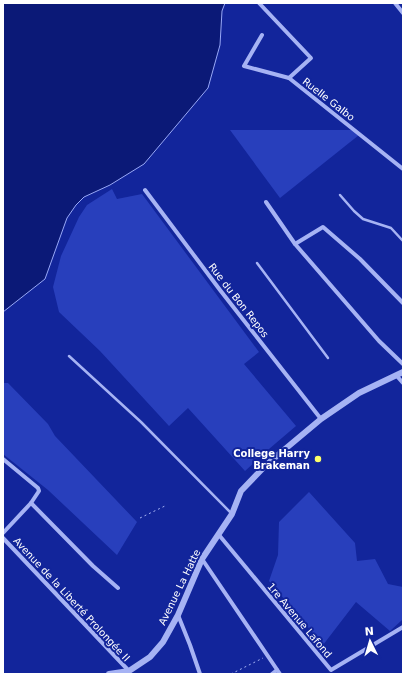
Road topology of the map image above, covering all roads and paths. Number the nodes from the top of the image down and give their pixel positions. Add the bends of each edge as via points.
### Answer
1 (259, 3) edge
2 (395, 3) edge
3 (403, 13) edge
4 (262, 35) dead end
5 (289, 78) junction
6 (403, 168) edge
7 (145, 190) dead end
8 (340, 195) dead end
9 (266, 202) dead end
10 (403, 241) edge
11 (295, 244) junction
12 (257, 263) dead end
13 (403, 303) edge
14 (69, 356) dead end
15 (328, 358) dead end
16 (403, 364) edge
17 (403, 372) edge
18 (396, 374) junction
19 (403, 383) edge
20 (321, 419) junction
21 (3, 459) edge
22 (31, 503) junction
23 (167, 506) dead end
24 (232, 514) junction
25 (140, 518) dead end
26 (3, 533) edge
27 (219, 535) junction
28 (3, 538) edge
29 (202, 559) junction
30 (118, 588) dead end
31 (178, 615) junction
32 (403, 627) edge
33 (268, 656) junction
34 (129, 671) junction
35 (279, 672) edge
36 (121, 673) edge
37 (109, 674) edge
38 (200, 674) edge
39 (231, 674) edge
40 (272, 674) edge

1 - 5 street, Ruelle Galbo via 310,58
2 - 3 street
4 - 5 street via 244,66
5 - 6 street, Ruelle Galbo
7 - 20 street, Rue du Bon Repos
8 - 10 lane via 363,219 392,228
9 - 11 street
11 - 13 street via 323,227 360,259
11 - 16 street via 379,341
12 - 15 lane
14 - 24 lane via 141,422
17 - 18 street, Avenue La Hatte
18 - 19 street
18 - 20 street, Avenue La Hatte via 359,393
20 - 24 street, Avenue La Hatte via 266,465 241,491
21 - 22 street, Avenue de la Liberté Prolongée II via 38,488 39,491
22 - 26 street, Avenue de la Liberté Prolongée II
22 - 30 street
23 - 25 path
24 - 27 street, Avenue La Hatte
27 - 29 street, Avenue La Hatte
27 - 32 street, 1re Avenue Lafond via 331,670
28 - 34 street, Avenue de la Liberté Prolongée II
29 - 31 street, Avenue La Hatte
29 - 33 street
31 - 34 street, Avenue La Hatte via 163,642 150,657
31 - 38 street
33 - 35 street
33 - 39 path
34 - 36 street
35 - 40 street
36 - 37 street

